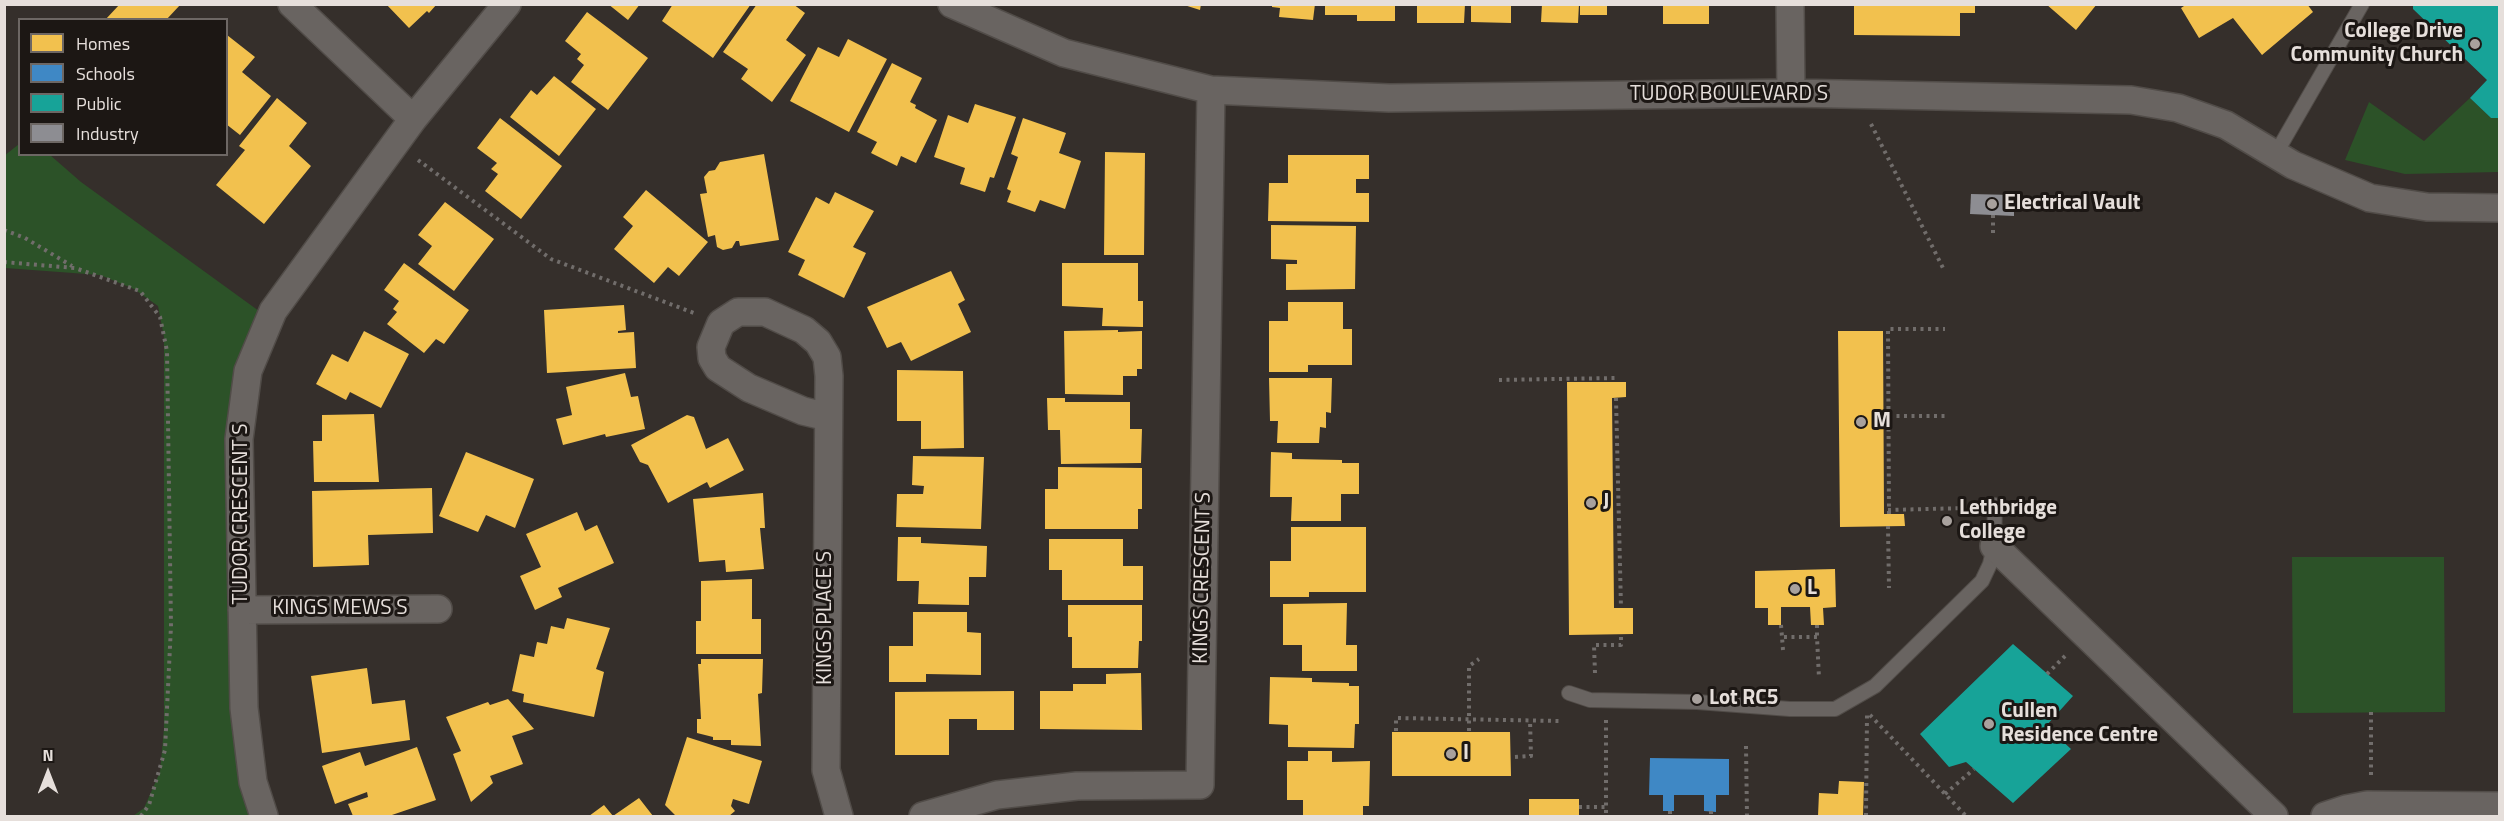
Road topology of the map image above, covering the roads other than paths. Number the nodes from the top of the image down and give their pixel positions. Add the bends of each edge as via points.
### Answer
1 (292, 4) edge
2 (507, 4) edge
3 (952, 4) edge
4 (1790, 4) edge
5 (2362, 4) edge
6 (1211, 90) junction
7 (1791, 93) junction
8 (413, 119) junction
9 (2275, 155) junction
10 (2499, 208) edge
11 (828, 417) junction
12 (1995, 505) dead end
13 (1994, 546) junction
14 (438, 609) dead end
15 (242, 610) junction
16 (1569, 693) dead end
17 (2499, 806) edge
18 (264, 816) edge
19 (839, 816) edge
20 (923, 816) edge
21 (2274, 816) edge
22 (2325, 816) edge

1 - 8 street
2 - 8 street, TUDOR CRESCENT S
3 - 6 street, TUDOR BOULEVARD S via 1064,53
4 - 7 street
5 - 9 lane
6 - 7 street, TUDOR BOULEVARD S via 1389,98
6 - 20 street, KINGS CRESCENT S via 1200,785 1077,786 997,795
7 - 9 street, TUDOR BOULEVARD S via 2132,100 2178,108 2226,125
8 - 15 street, TUDOR CRESCENT S via 273,311 248,371 239,439
9 - 10 street, TUDOR BOULEVARD S via 2370,198 2427,207
11 - 11 street, KINGS PLACE S via 827,357 818,342 804,330 765,312 738,312 720,323 711,347 718,368 749,388
11 - 19 street, KINGS PLACE S via 826,770
12 - 13 lane
13 - 16 lane via 1982,581 1875,686 1835,710 1590,699
13 - 21 street
14 - 15 street, KINGS MEWS S
15 - 18 street, TUDOR CRESCENT S via 244,708 253,782
17 - 22 street via 2371,805

